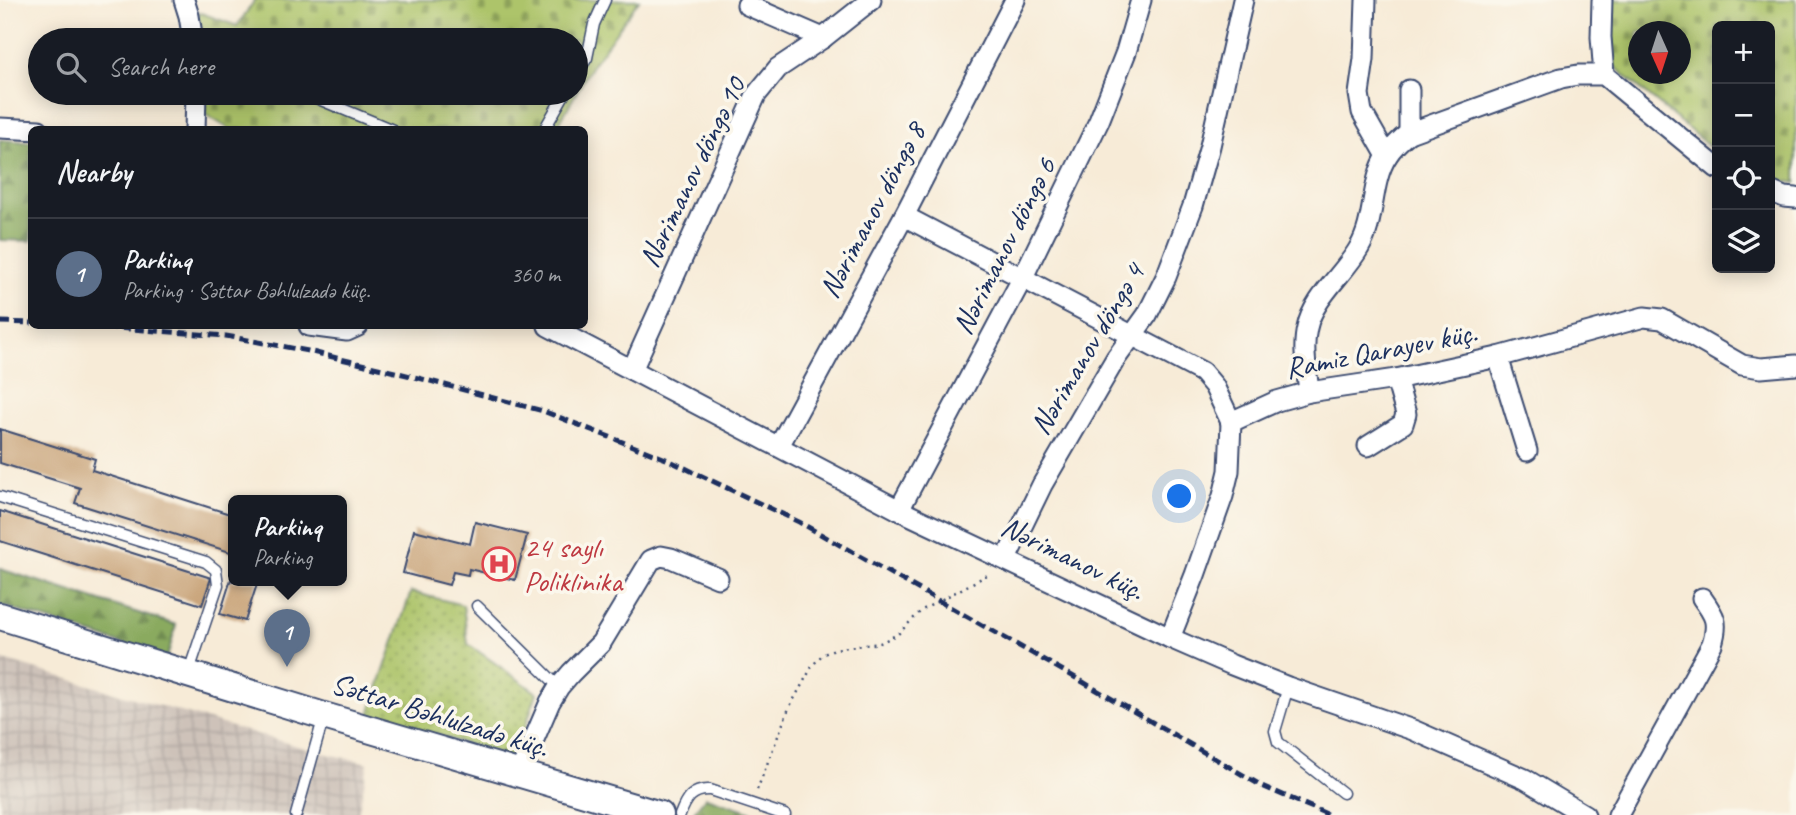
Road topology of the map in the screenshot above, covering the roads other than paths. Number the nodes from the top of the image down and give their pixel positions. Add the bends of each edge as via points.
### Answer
1 (184, 0) edge
2 (605, 0) edge
3 (871, 0) edge
4 (1015, 0) edge
5 (1141, 0) edge
6 (1243, 0) edge
7 (1366, 0) edge
8 (1602, 0) edge
9 (747, 5) dead end
10 (191, 28) edge
11 (823, 38) junction
12 (588, 53) edge
13 (1604, 75) junction
14 (1409, 90) dead end
15 (196, 105) edge
16 (333, 105) edge
17 (558, 105) edge
18 (195, 126) edge
19 (383, 126) edge
20 (546, 126) edge
21 (0, 128) edge
22 (28, 129) edge
23 (1409, 133) junction
24 (1387, 156) junction
25 (1712, 164) edge
26 (1775, 193) edge
27 (1796, 198) edge
28 (904, 216) junction
29 (1023, 279) junction
30 (332, 329) edge
31 (351, 329) edge
32 (554, 329) edge
33 (1132, 336) junction
34 (1498, 357) junction
35 (1796, 365) edge
36 (632, 370) junction
37 (1396, 379) junction
38 (1309, 392) junction
39 (1231, 422) junction
40 (779, 446) junction
41 (1368, 446) dead end
42 (1527, 451) dead end
43 (0, 497) edge
44 (899, 510) junction
45 (1006, 559) junction
46 (718, 578) dead end
47 (1702, 598) dead end
48 (477, 606) dead end
49 (0, 616) edge
50 (1170, 638) junction
51 (188, 674) junction
52 (559, 687) junction
53 (1288, 687) junction
54 (324, 716) junction
55 (519, 774) junction
56 (1343, 793) dead end
57 (296, 815) edge
58 (660, 815) edge
59 (680, 815) edge
60 (785, 815) edge
61 (1585, 815) edge
62 (1618, 815) edge

1 - 10 street
2 - 12 lane
3 - 11 street, Nərimanov döngə 10
4 - 28 street, Nərimanov döngə 8
5 - 29 street, Nərimanov döngə 6 via 1099,121
6 - 33 street, Nərimanov döngə 4 via 1193,206 1166,277
7 - 24 street via 1359,94 1362,112
8 - 13 street
9 - 11 street
11 - 36 street, Nərimanov döngə 10 via 778,68 756,95
13 - 23 street via 1561,78
13 - 25 street
14 - 23 street
15 - 18 street
16 - 19 lane
17 - 20 lane
21 - 22 street
23 - 24 street
24 - 38 street via 1360,247 1314,310 1307,328
26 - 27 street
28 - 29 street
28 - 40 street, Nərimanov döngə 8
29 - 33 street
29 - 44 street, Nərimanov döngə 6
30 - 31 street
32 - 36 street, Nərimanov küç.
33 - 39 street via 1202,372
33 - 45 street, Nərimanov döngə 4 via 1042,485
34 - 35 street, Ramiz Qarayev küç. via 1644,317 1661,319 1742,365
34 - 37 street, Ramiz Qarayev küç.
34 - 42 street
36 - 40 street, Nərimanov küç.
37 - 38 street, Ramiz Qarayev küç.
37 - 41 street via 1406,414 1403,424
38 - 39 street, Ramiz Qarayev küç.
39 - 50 street via 1223,496
40 - 44 street, Nərimanov küç.
43 - 51 lane via 206,562 216,570 218,585
44 - 45 street, Nərimanov küç.
45 - 50 street, Nərimanov küç.
46 - 52 street via 671,558 652,560 601,643
47 - 62 street via 1717,629 1712,645
48 - 52 lane
49 - 51 main road, Səttar Bəhlulzadə küç.
50 - 53 street, Nərimanov küç.
51 - 54 main road, Səttar Bəhlulzadə küç.
52 - 55 street
53 - 56 lane via 1275,731 1278,742
53 - 61 street, Nərimanov küç. via 1413,730 1525,779
54 - 55 main road, Səttar Bəhlulzadə küç.
54 - 57 lane
55 - 58 main road, Səttar Bəhlulzadə küç.
59 - 60 lane via 684,803 700,790

